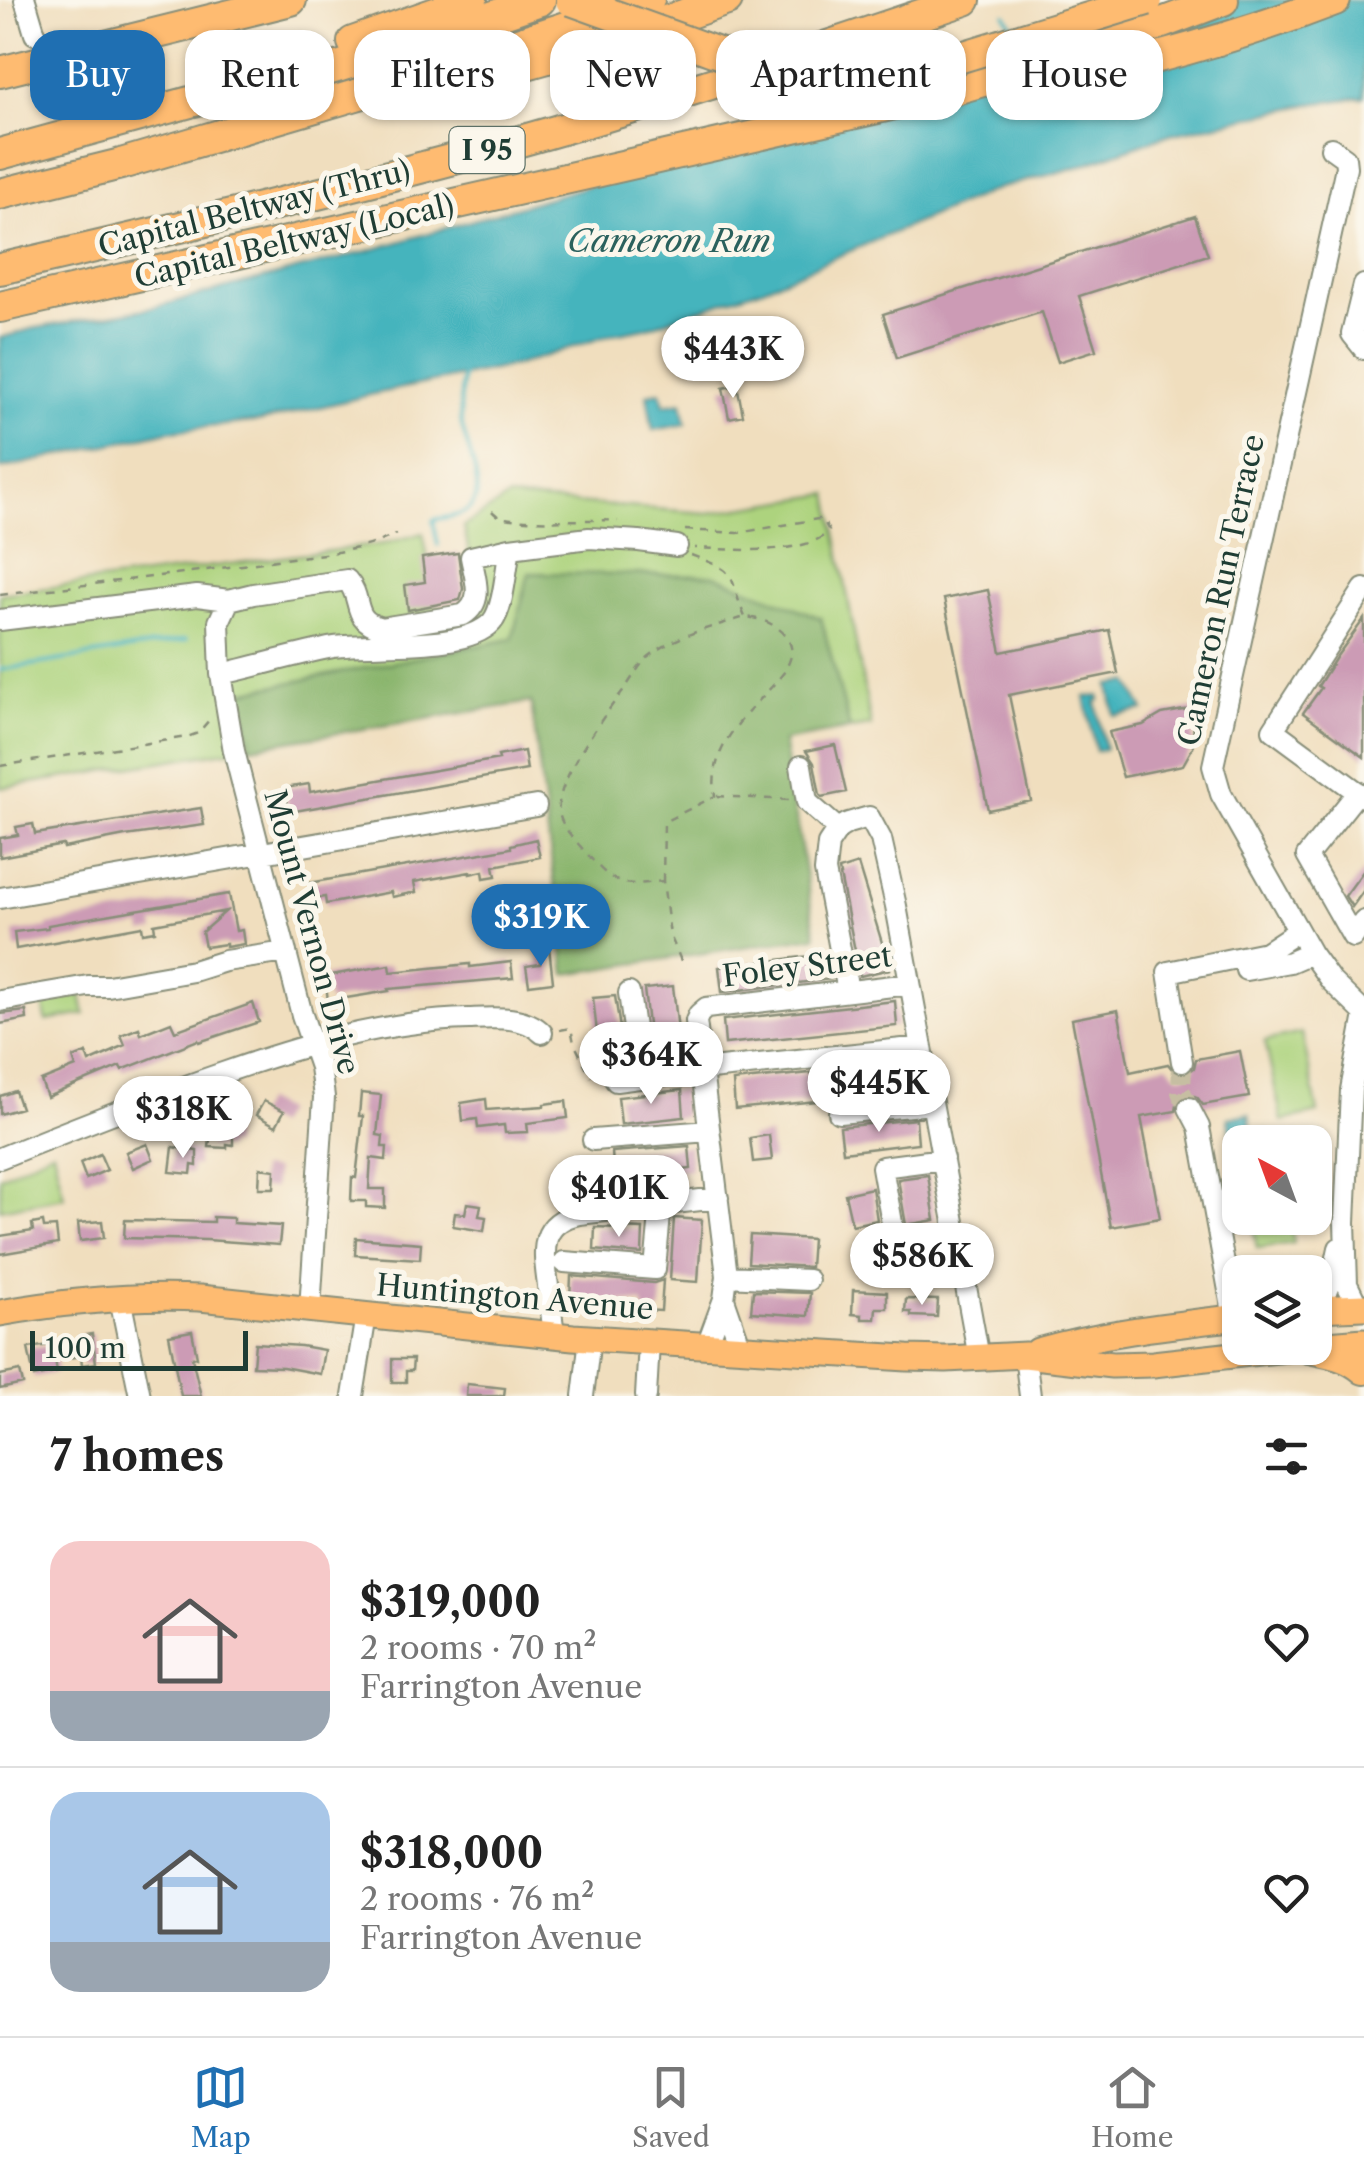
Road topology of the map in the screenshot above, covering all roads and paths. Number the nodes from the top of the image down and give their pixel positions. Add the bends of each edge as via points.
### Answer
1 (25, 0) edge
2 (204, 0) edge
3 (290, 0) edge
4 (472, 0) edge
5 (540, 0) edge
6 (571, 0) edge
7 (649, 0) edge
8 (727, 0) edge
9 (965, 0) edge
10 (1147, 0) edge
11 (1223, 0) edge
12 (1335, 0) edge
13 (34, 30) edge
14 (334, 49) edge
15 (0, 52) edge
16 (334, 68) edge
17 (0, 72) edge
18 (966, 86) edge
19 (966, 94) edge
20 (185, 103) edge
21 (828, 120) edge
22 (1331, 148) dead end
23 (0, 154) edge
24 (121, 164) junction
25 (0, 194) edge
26 (0, 270) edge
27 (1364, 285) edge
28 (0, 308) edge
29 (1364, 349) edge
30 (762, 530) dead end
31 (396, 534) dead end
32 (677, 546) junction
33 (510, 548) junction
34 (1364, 589) edge
35 (0, 595) edge
36 (229, 600) junction
37 (745, 617) junction
38 (0, 620) edge
39 (221, 674) junction
40 (226, 705) junction
41 (0, 766) edge
42 (800, 766) dead end
43 (1361, 794) edge
44 (715, 796) junction
45 (807, 802) junction
46 (536, 806) dead end
47 (838, 829) junction
48 (260, 853) junction
49 (664, 881) junction
50 (0, 898) edge
51 (1364, 920) edge
52 (1298, 931) junction
53 (286, 952) junction
54 (1311, 953) junction
55 (682, 963) dead end
56 (1169, 978) junction
57 (910, 984) junction
58 (848, 992) junction
59 (629, 993) dead end
60 (0, 1001) edge
61 (1364, 1017) edge
62 (542, 1033) joint
63 (312, 1044) junction
64 (922, 1047) junction
65 (1182, 1062) tunnel mouth
66 (701, 1070) junction
67 (1359, 1070) edge
68 (591, 1077) dead end
69 (641, 1077) junction
70 (616, 1081) dead end
71 (932, 1104) junction
72 (1189, 1108) tunnel mouth
73 (839, 1113) dead end
74 (710, 1131) junction
75 (599, 1132) dead end
76 (0, 1158) edge
77 (943, 1159) junction
78 (1355, 1180) edge
79 (718, 1198) junction
80 (661, 1204) junction
81 (1344, 1222) junction
82 (892, 1223) dead end
83 (1224, 1255) edge
84 (564, 1262) dead end
85 (727, 1276) junction
86 (1332, 1278) edge
87 (808, 1280) dead end
88 (120, 1298) junction
89 (724, 1298) junction
90 (1361, 1307) edge
91 (1332, 1308) edge
92 (310, 1309) junction
93 (0, 1313) edge
94 (366, 1315) junction
95 (1222, 1320) edge
96 (554, 1335) junction
97 (590, 1338) junction
98 (1364, 1342) edge
99 (649, 1343) junction
100 (1332, 1344) edge
101 (707, 1346) junction
102 (741, 1348) junction
103 (1332, 1353) edge
104 (1025, 1355) junction
105 (1222, 1356) edge
106 (980, 1358) junction
107 (1364, 1369) edge
108 (140, 1396) edge
109 (353, 1396) edge
110 (583, 1396) edge
111 (646, 1396) edge
112 (1030, 1396) edge

1 - 13 street
2 - 15 highway
3 - 17 highway
4 - 14 highway
5 - 16 highway
6 - 10 highway, bridge via 774,70 849,81 909,72
7 - 24 highway
8 - 24 highway via 354,113
9 - 26 highway, Capital Beltway (Thru) / I 95 via 482,151
11 - 18 highway, Capital Beltway (Local) / I 95
12 - 19 highway via 1228,38 1066,79
20 - 23 highway
21 - 28 highway, Capital Beltway (Local) / I 95
22 - 52 street, Cameron Run Terrace via 1346,167 1214,766 1220,794
24 - 25 highway
27 - 29 street via 1352,334
30 - 32 path via 818,519 829,531 810,543 783,547
31 - 35 path via 345,550
32 - 33 street via 589,538
32 - 37 path via 726,570
33 - 36 street via 471,557 477,602 463,615 381,628 364,620 347,580
33 - 39 street via 495,619 476,632 399,646 337,646
34 - 43 street via 1273,730
36 - 38 street via 198,596
36 - 39 street, Mount Vernon Drive via 219,622
37 - 44 path via 778,628 792,650 785,671 722,745
37 - 49 path via 668,643 642,662 600,718 561,792 558,811 566,828 617,882
39 - 40 street, Mount Vernon Drive
40 - 41 path via 187,737
40 - 48 street, Mount Vernon Drive
42 - 45 street
43 - 51 street via 1307,856 1352,937
44 - 45 path
44 - 49 path via 664,822
45 - 47 street
46 - 48 street
47 - 57 street via 870,817 881,839
47 - 58 street via 828,844 825,871
48 - 50 street
48 - 53 street, Mount Vernon Drive
49 - 55 path via 670,935
52 - 54 street, Cameron Run Terrace
52 - 56 street via 1266,952
53 - 60 street
53 - 63 street, Mount Vernon Drive
54 - 56 street via 1284,963
54 - 61 street, Cameron Run Terrace
56 - 65 street
57 - 58 street, Foley Street
57 - 64 street
58 - 66 street, Foley Street via 706,1008 696,1022
59 - 69 street
61 - 67 street
62 - 63 street via 512,1019 430,1020
62 - 68 path via 571,1028
63 - 76 street via 140,1101
63 - 92 street, Mount Vernon Drive via 324,1097
64 - 66 street
64 - 71 street
66 - 69 street
66 - 74 street, Foley Street
67 - 78 street
69 - 70 street
71 - 73 street
71 - 77 street
72 - 83 street via 1199,1127
74 - 75 street
74 - 79 street, Foley Street
77 - 82 street via 882,1167
77 - 106 street
78 - 81 street
79 - 80 street
79 - 85 street, Foley Street
80 - 84 street via 655,1269
80 - 96 street via 579,1214 556,1224 543,1249
81 - 86 street
81 - 90 street via 1347,1284
85 - 87 street
85 - 89 street, Foley Street
88 - 92 main road, Huntington Avenue
88 - 93 main road, Huntington Avenue
88 - 108 street
89 - 101 street, Foley Street
89 - 102 street, Foley Street
90 - 91 main road
92 - 94 main road, Huntington Avenue
94 - 96 main road, Huntington Avenue
94 - 109 street
95 - 104 main road, Huntington Avenue via 1079,1340
96 - 97 main road, Huntington Avenue
97 - 99 main road, Huntington Avenue
97 - 110 street
98 - 100 main road
99 - 101 main road, Huntington Avenue
99 - 111 street
101 - 102 main road, Huntington Avenue
102 - 106 main road, Huntington Avenue
103 - 107 highway
104 - 105 main road, Huntington Avenue via 1112,1364
104 - 106 main road, Huntington Avenue
104 - 112 street

